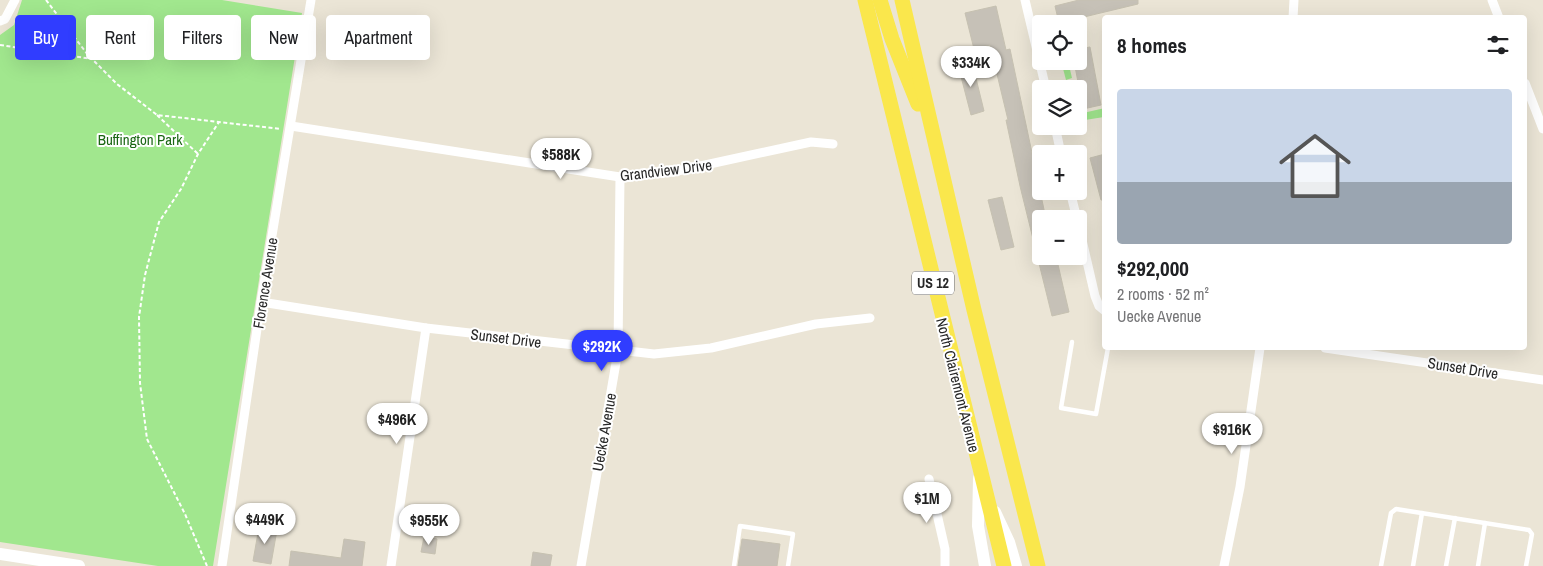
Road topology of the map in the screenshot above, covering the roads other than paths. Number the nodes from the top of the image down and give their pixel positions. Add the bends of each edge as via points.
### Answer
1 (15, 0) edge
2 (311, 0) edge
3 (865, 0) edge
4 (880, 0) edge
5 (902, 0) edge
6 (1025, 0) edge
7 (1294, 0) edge
8 (1492, 0) edge
9 (1293, 15) edge
10 (1498, 15) edge
11 (0, 21) edge
12 (1044, 80) edge
13 (1529, 102) edge
14 (291, 128) junction
15 (1543, 129) edge
16 (933, 140) junction
17 (833, 144) dead end
18 (620, 177) junction
19 (1087, 262) edge
20 (261, 302) junction
21 (1102, 308) edge
22 (870, 318) dead end
23 (426, 328) junction
24 (1072, 342) dead end
25 (1108, 350) edge
26 (1260, 350) edge
27 (1338, 350) edge
28 (618, 351) junction
29 (1543, 380) edge
30 (979, 468) junction
31 (929, 479) dead end
32 (984, 490) junction
33 (1422, 513) junction
34 (1455, 518) junction
35 (1486, 523) junction
36 (0, 554) edge
37 (79, 566) edge
38 (222, 566) edge
39 (391, 566) edge
40 (581, 566) edge
41 (734, 566) edge
42 (788, 566) edge
43 (945, 566) edge
44 (985, 566) edge
45 (1004, 566) edge
46 (1016, 566) edge
47 (1038, 566) edge
48 (1224, 566) edge
49 (1381, 566) edge
50 (1413, 566) edge
51 (1446, 566) edge
52 (1478, 566) edge
53 (1526, 566) edge

1 - 11 street via 5,19
2 - 14 street, Florence Avenue
3 - 30 main road, North Clairemont Avenue / US 12
4 - 16 main road
5 - 16 main road, US 12
6 - 12 street
7 - 9 street
8 - 10 street
13 - 15 street
14 - 18 street, Grandview Drive
14 - 20 street, Florence Avenue
16 - 47 main road, US 12
17 - 18 street, Grandview Drive via 811,142 690,169
18 - 28 street, Uecke Avenue
19 - 21 street via 1095,296
20 - 23 street, Sunset Drive
20 - 38 street, Florence Avenue
22 - 28 street, Sunset Drive via 816,324 711,348 654,354
23 - 28 street, Sunset Drive
23 - 39 street
24 - 25 lane via 1061,408 1096,414
26 - 48 street via 1240,487
27 - 29 street, Sunset Drive
28 - 40 street, Uecke Avenue
30 - 32 main road, North Clairemont Avenue / US 12
30 - 44 main road via 978,526
31 - 43 street via 945,548
32 - 45 main road, North Clairemont Avenue / US 12
32 - 46 main road via 1009,542
33 - 34 lane
33 - 49 lane via 1393,509
33 - 50 lane
34 - 35 lane
34 - 51 lane
35 - 52 lane
35 - 53 lane via 1532,532
36 - 37 main road
41 - 42 lane via 740,526 793,534

